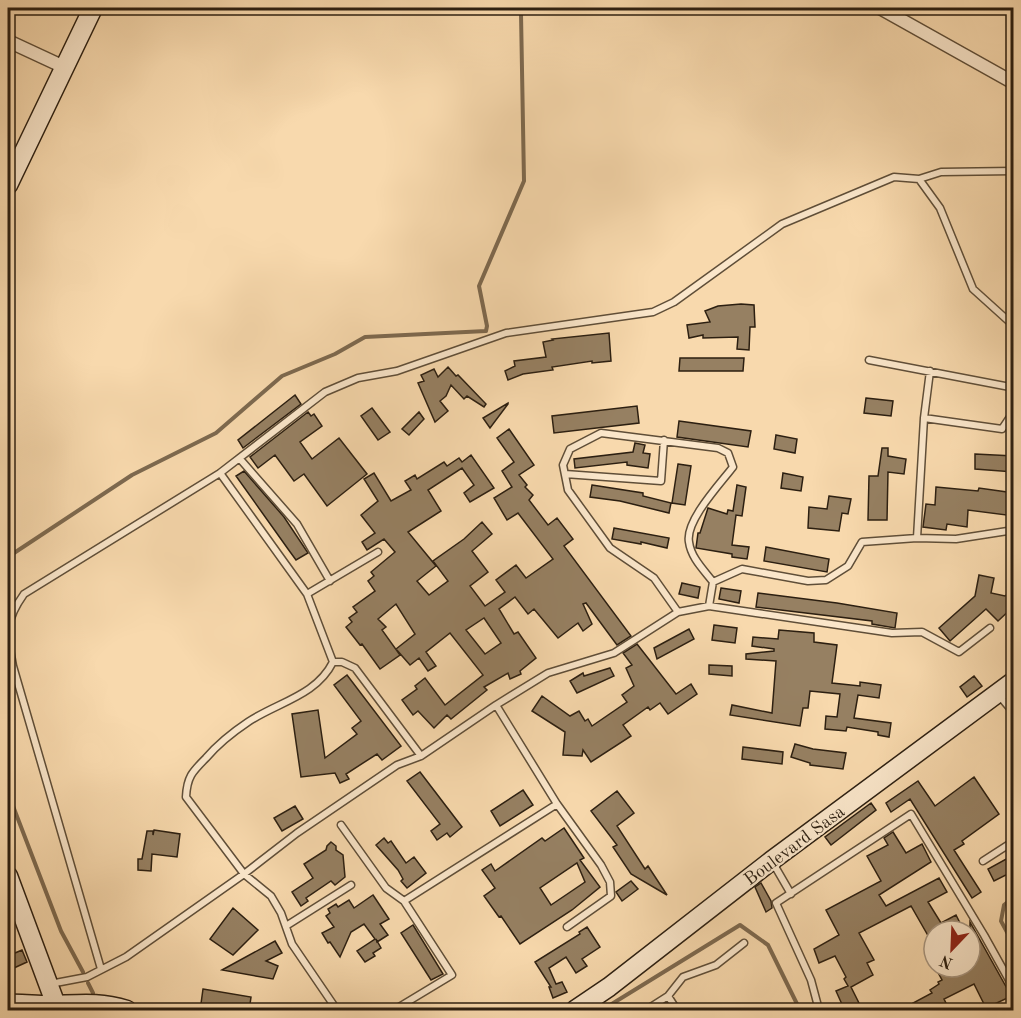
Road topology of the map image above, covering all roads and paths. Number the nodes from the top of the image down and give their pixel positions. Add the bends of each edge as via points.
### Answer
1 (93, 8) edge
2 (888, 9) edge
3 (8, 41) edge
4 (64, 67) junction
5 (1014, 83) edge
6 (13, 160) edge
7 (1014, 171) edge
8 (919, 179) junction
9 (8, 185) edge
10 (1014, 326) edge
11 (869, 360) dead end
12 (930, 371) junction
13 (1014, 394) edge
14 (1014, 411) edge
15 (924, 418) junction
16 (664, 440) junction
17 (240, 459) junction
18 (220, 473) junction
19 (565, 474) junction
20 (1014, 530) edge
21 (917, 538) junction
22 (378, 552) dead end
23 (330, 580) junction
24 (713, 582) junction
25 (307, 594) junction
26 (709, 606) junction
27 (678, 612) junction
28 (990, 628) dead end
29 (333, 662) junction
30 (1014, 681) edge
31 (997, 694) junction
32 (495, 705) junction
33 (1014, 713) edge
34 (421, 756) junction
35 (557, 804) junction
36 (341, 825) dead end
37 (1014, 841) edge
38 (771, 861) junction
39 (983, 861) dead end
40 (244, 874) junction
41 (8, 876) edge
42 (351, 885) dead end
43 (791, 894) junction
44 (11, 899) edge
45 (404, 901) junction
46 (286, 926) junction
47 (567, 927) dead end
48 (744, 943) dead end
49 (101, 969) junction
50 (50, 984) junction
51 (1014, 989) edge
52 (668, 996) junction
53 (8, 1004) edge
54 (58, 1008) edge
55 (127, 1011) edge
56 (337, 1011) edge
57 (394, 1011) edge
58 (575, 1011) edge
59 (646, 1011) edge
60 (677, 1011) edge
61 (819, 1011) edge

1 - 4 street
2 - 5 street
3 - 4 street
4 - 6 street
6 - 9 street
7 - 8 lane via 941,172
8 - 10 lane via 940,208 973,289
8 - 17 lane via 894,177 782,224 674,302 653,312 506,333 397,371 358,378 325,392
11 - 12 lane
12 - 13 lane via 1010,387
12 - 15 lane
14 - 15 lane via 1002,429
15 - 21 lane
16 - 19 lane via 602,434 570,449
16 - 19 lane via 661,480
16 - 24 lane via 718,448 728,453 733,467 693,520 688,541 696,560
17 - 18 lane
17 - 23 lane via 297,524
18 - 25 lane
18 - 49 lane via 24,594 12,611 8,638 13,666
19 - 27 lane via 568,490 610,548 654,578
20 - 21 lane via 956,539
21 - 24 lane via 862,542 848,566 826,580 808,581 742,568
22 - 23 lane
23 - 25 lane
24 - 26 lane
25 - 29 lane
26 - 27 lane
26 - 28 lane via 892,633 922,632 959,652
27 - 32 lane via 614,652 548,673
29 - 34 lane via 356,668
29 - 40 lane via 316,685 248,722 216,747 187,780 186,797
30 - 31 street, Boulevard Sasa
31 - 33 lane
31 - 38 street, Boulevard Sasa
32 - 34 lane
32 - 35 lane
34 - 40 lane via 379,777 297,832
35 - 45 lane
35 - 47 lane via 610,882 611,896
36 - 45 lane via 386,888
37 - 39 lane
38 - 43 lane
38 - 58 street, Boulevard Sasa
40 - 46 lane via 271,896
40 - 49 lane via 126,957
41 - 44 street
42 - 46 lane
43 - 51 lane via 911,814
43 - 61 lane via 776,903 811,981
44 - 50 street
45 - 57 lane via 452,975
46 - 56 lane via 291,944
48 - 52 lane via 716,965 683,977
49 - 50 lane via 87,977
50 - 54 street
52 - 59 lane
52 - 60 lane
53 - 54 street
54 - 55 street via 77,1003 110,1005

